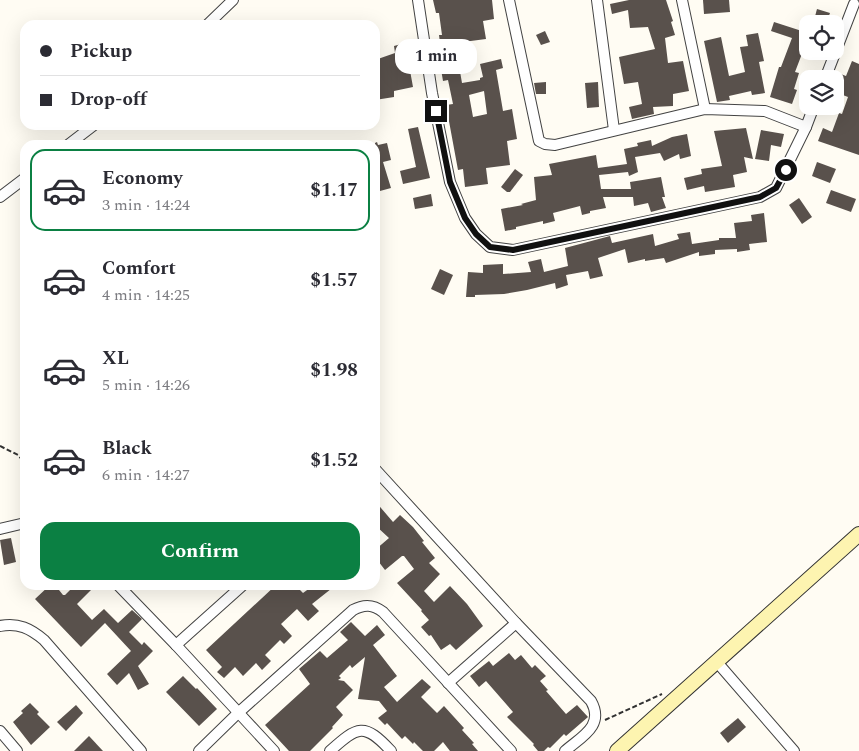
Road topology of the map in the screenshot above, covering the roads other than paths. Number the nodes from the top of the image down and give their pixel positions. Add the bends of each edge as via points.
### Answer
1 (232, 0) edge
2 (418, 0) edge
3 (509, 0) edge
4 (597, 0) edge
5 (682, 0) edge
6 (853, 3) edge
7 (212, 20) edge
8 (828, 70) edge
9 (705, 110) junction
10 (811, 115) edge
11 (806, 127) junction
12 (88, 130) edge
13 (614, 130) junction
14 (74, 140) edge
15 (20, 182) edge
16 (0, 198) edge
17 (380, 474) edge
18 (20, 524) edge
19 (0, 529) edge
20 (859, 534) edge
21 (123, 590) edge
22 (237, 590) edge
23 (516, 623) junction
24 (0, 626) edge
25 (176, 645) junction
26 (716, 661) junction
27 (448, 682) junction
28 (238, 713) junction
29 (0, 731) edge
30 (17, 751) edge
31 (141, 751) edge
32 (199, 751) edge
33 (274, 751) edge
34 (330, 751) edge
35 (391, 751) edge
36 (512, 751) edge
37 (564, 751) edge
38 (617, 751) edge
39 (794, 751) edge

1 - 7 street
2 - 11 street via 450,182 465,218 490,247 513,250 760,197 776,188
3 - 13 street via 539,141 555,145
4 - 13 street
5 - 9 street
6 - 8 street
9 - 11 street via 765,111
9 - 13 street
10 - 11 street
12 - 14 street
15 - 16 street
17 - 23 street
18 - 19 street
20 - 26 street
21 - 25 street
22 - 25 street
23 - 27 street
23 - 37 street via 591,701 596,714 592,727
24 - 31 street via 24,627 44,640
25 - 28 street
26 - 38 street
26 - 39 street
27 - 28 street via 383,612 376,607 360,606
27 - 36 street
28 - 32 street
28 - 33 street
29 - 30 street
34 - 35 street via 347,736 363,730 378,737

